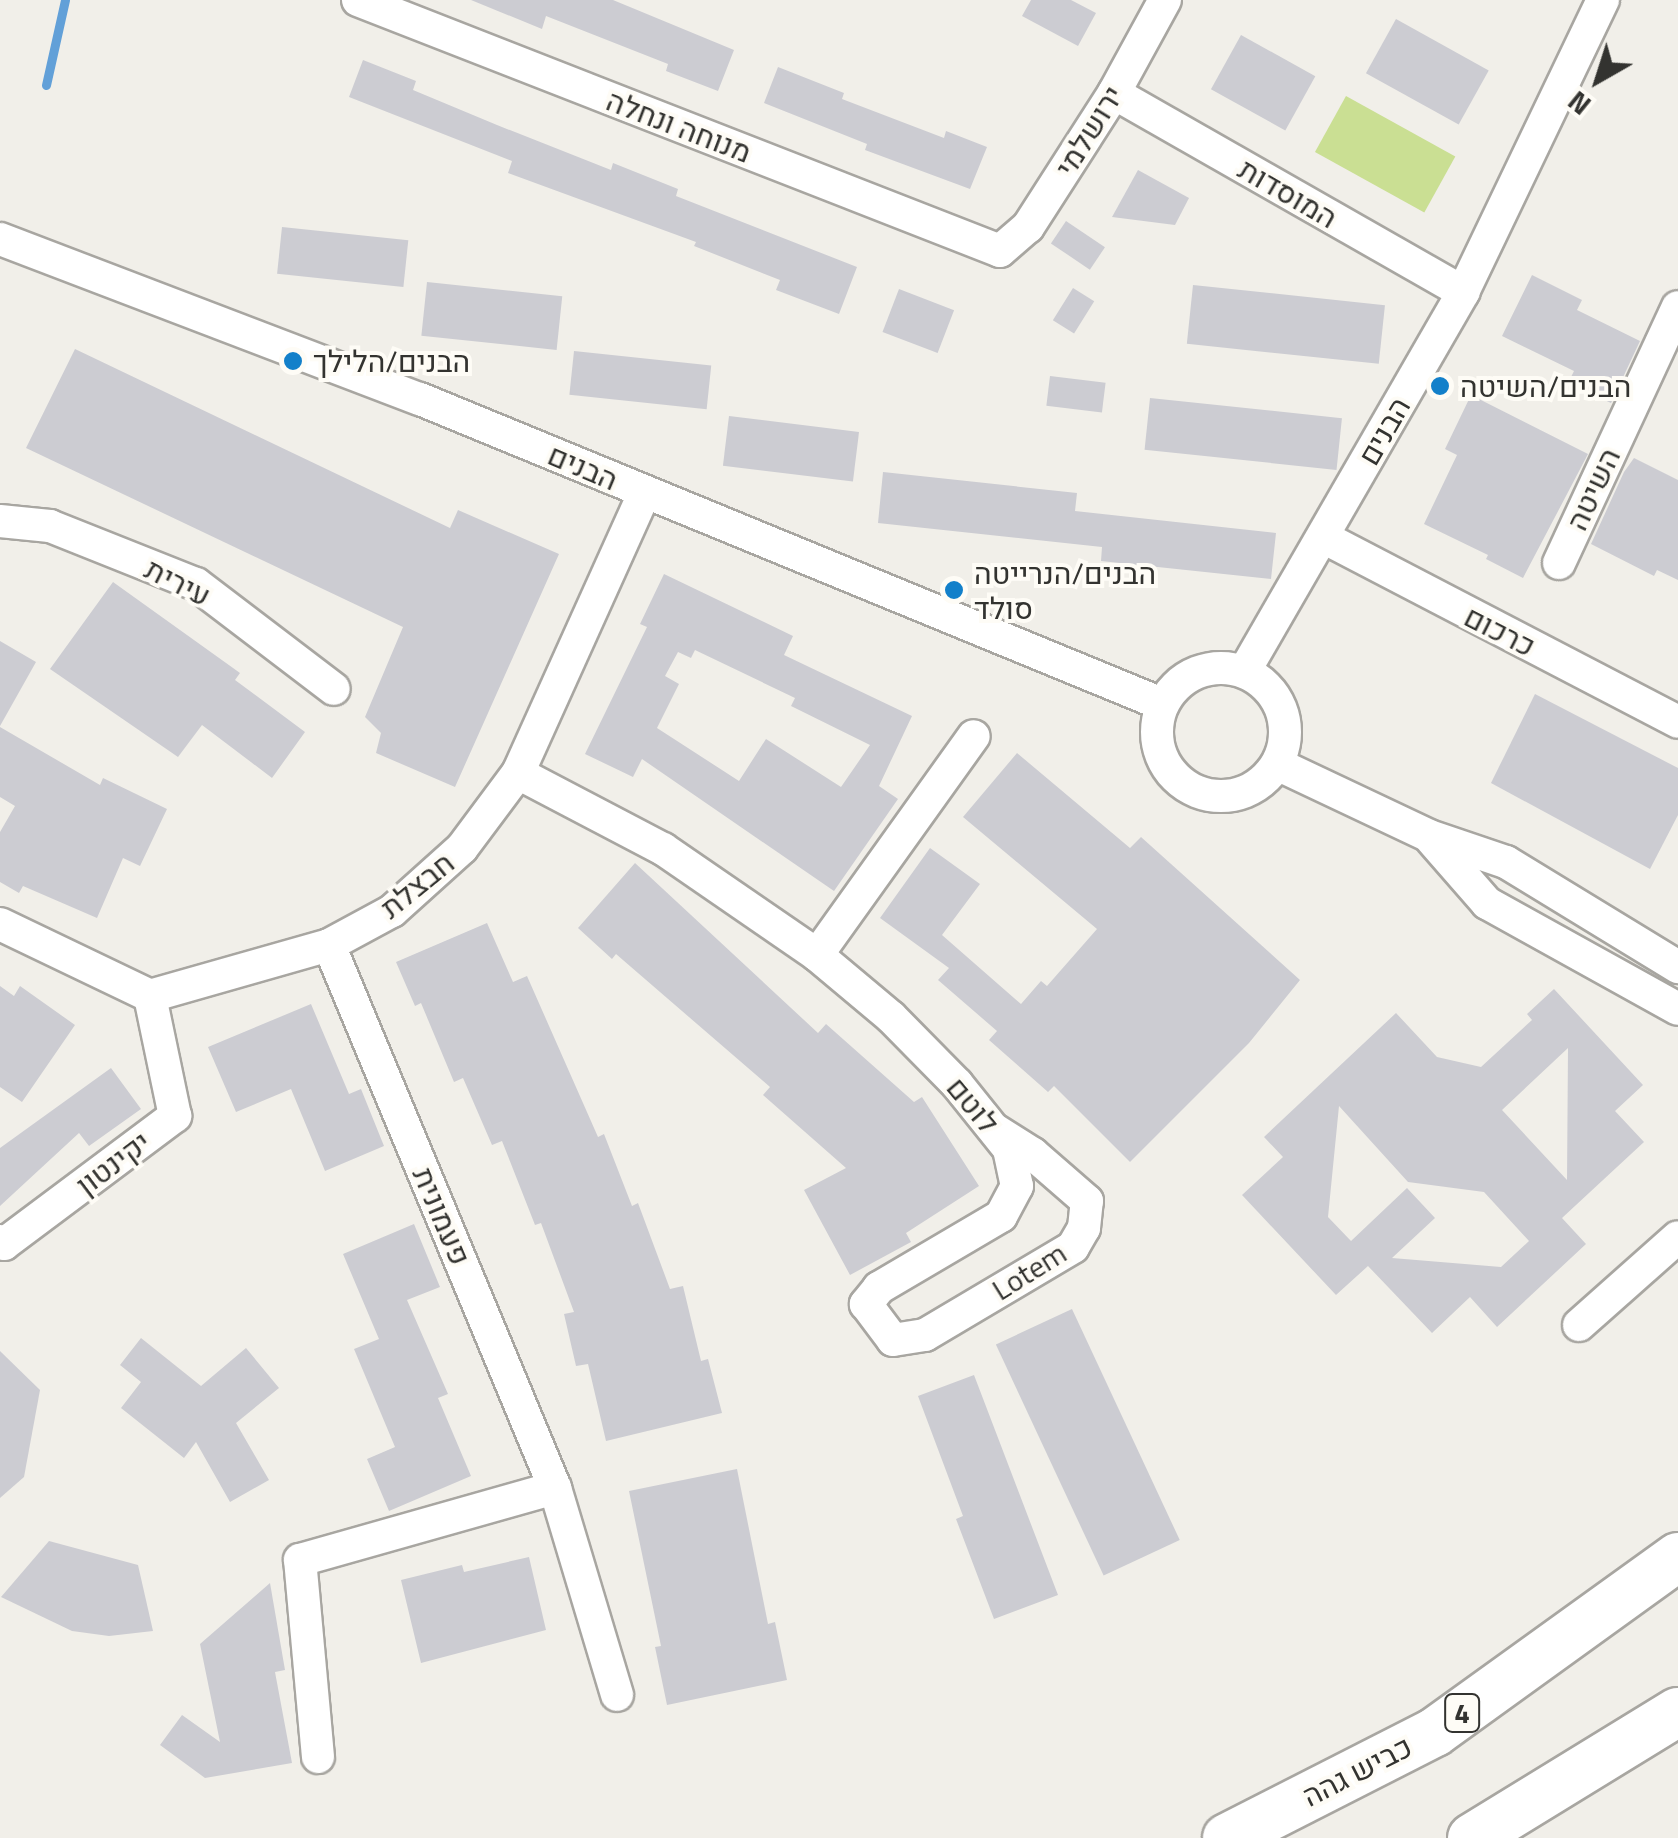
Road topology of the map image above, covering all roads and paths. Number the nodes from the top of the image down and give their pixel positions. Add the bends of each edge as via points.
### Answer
1 (358, 0) edge
2 (1165, 0) edge
3 (1603, 0) edge
4 (1114, 93) junction
5 (0, 239) edge
6 (1000, 251) joint
7 (1463, 292) junction
8 (1678, 307) edge
9 (645, 492) junction
10 (0, 521) edge
11 (1323, 537) junction
12 (1559, 562) dead end
13 (1244, 672) junction
14 (334, 689) dead end
15 (1162, 704) junction
16 (1678, 722) edge
17 (974, 736) dead end
18 (1278, 764) junction
19 (518, 774) junction
20 (1429, 836) junction
21 (0, 924) edge
22 (328, 944) junction
23 (818, 955) junction
24 (1678, 967) edge
25 (150, 996) junction
26 (1678, 1010) edge
27 (995, 1130) junction
28 (1678, 1237) edge
29 (0, 1241) edge
30 (1579, 1326) dead end
31 (893, 1340) joint
32 (554, 1488) junction
33 (1678, 1557) edge
34 (617, 1695) dead end
35 (1678, 1712) edge
36 (318, 1758) dead end
37 (1226, 1838) edge
38 (1472, 1838) edge

1 - 6 street, מנוחה ונחלה
2 - 4 street, ירושלמי
3 - 7 street, הבנים
4 - 6 street, ירושלמי via 1028,227
4 - 7 street, המוסדות
5 - 9 street, הבנים via 420,398
7 - 11 street, הבנים
8 - 12 street, השיטה
9 - 15 street, הבנים
9 - 19 street, חבצלת
10 - 14 street, עירית via 50,526 196,584
11 - 13 street, הבנים
11 - 16 street, כרכום
13 - 15 street via 1188,676
13 - 18 street via 1262,683 1280,710 1284,743
15 - 18 street via 1158,748 1167,768 1192,789 1224,797 1245,792
17 - 23 street
18 - 20 street
19 - 22 street, חבצלת via 462,848 404,900
19 - 23 street, לוטם via 663,849
20 - 24 street via 1506,862
20 - 26 street via 1487,903
21 - 25 street
22 - 25 street, חבצלת
22 - 32 street, פעמונית
23 - 27 street, לוטם via 891,1017
25 - 29 street, יקינטון via 175,1116
27 - 31 street, לוטם via 1009,1149 1017,1186 1001,1216 879,1288 866,1304
27 - 31 street, Lotem via 1087,1201 1084,1228 1073,1247 925,1335
28 - 30 street
32 - 34 street, פעמונית
32 - 36 street via 300,1560
33 - 37 highway, כביש גהה / 4 via 1435,1732
35 - 38 highway

